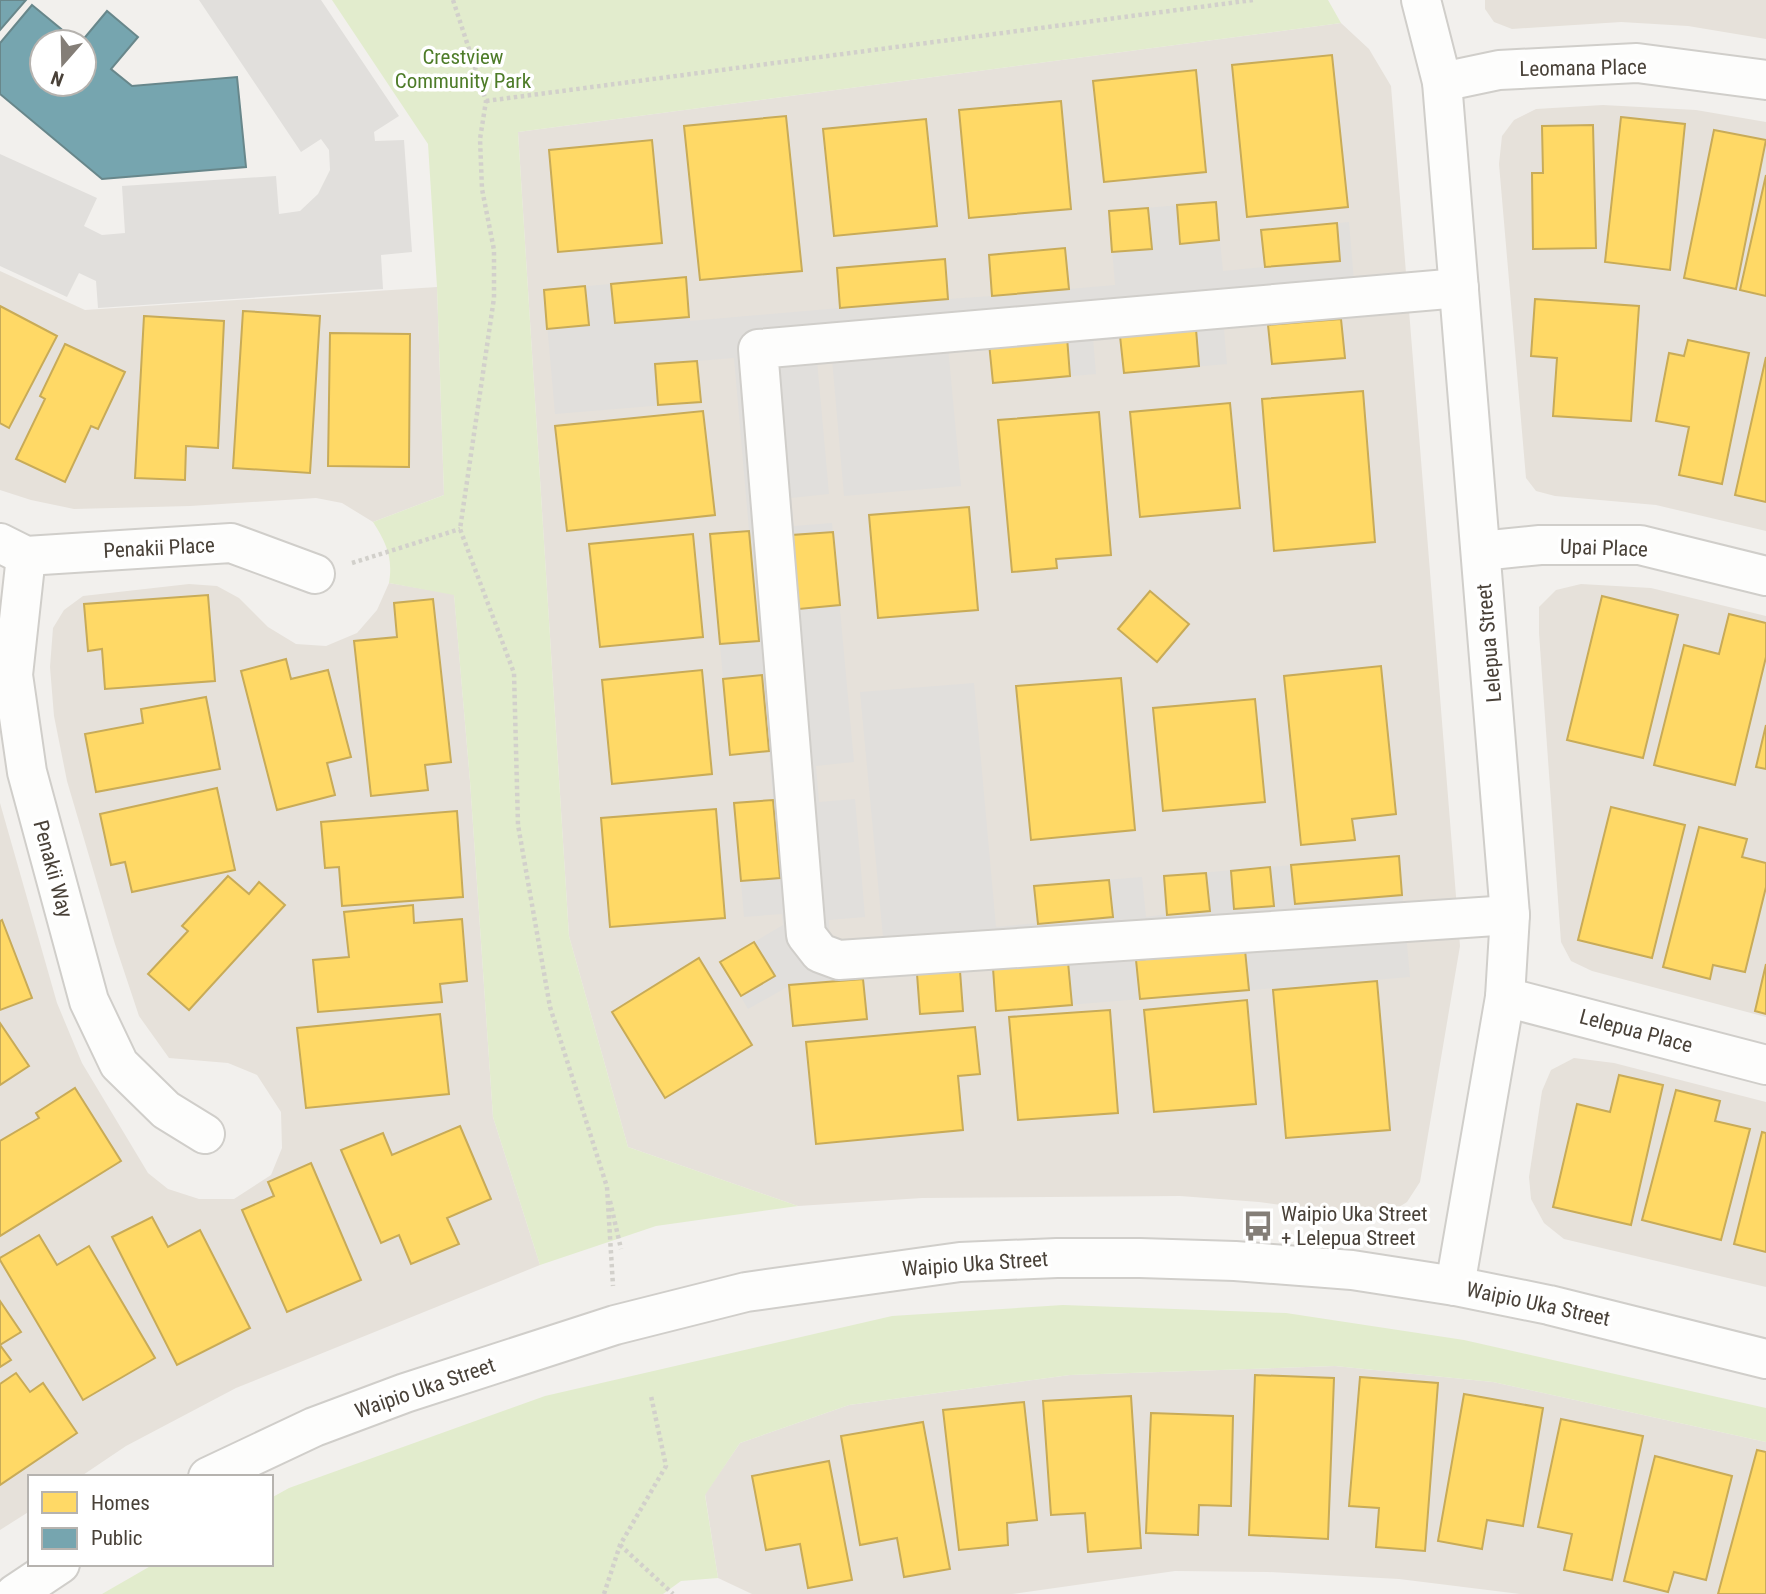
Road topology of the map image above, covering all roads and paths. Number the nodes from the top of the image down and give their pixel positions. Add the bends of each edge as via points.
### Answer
1 (453, 0) edge
2 (1253, 0) edge
3 (1421, 0) edge
4 (1766, 80) edge
5 (1442, 82) junction
6 (486, 101) junction
7 (1459, 288) junction
8 (460, 529) junction
9 (13, 550) edge
10 (1481, 551) junction
11 (315, 575) joint
12 (1766, 576) edge
13 (1510, 915) junction
14 (1505, 997) junction
15 (1766, 1065) edge
16 (205, 1134) dead end
17 (607, 1186) junction
18 (621, 1249) dead end
19 (1455, 1286) junction
20 (615, 1325) junction
21 (1766, 1359) edge
22 (651, 1396) dead end
23 (212, 1475) edge
24 (620, 1545) junction
25 (58, 1566) edge
26 (15, 1594) edge
27 (604, 1594) edge
28 (673, 1594) edge

1 - 6 path
2 - 6 path
3 - 5 street, Lelepua Street
4 - 5 street, Leomana Place via 1637,63 1499,70
5 - 7 street, Lelepua Street
6 - 8 path via 481,176 494,250 494,298
7 - 10 street, Lelepua Street
7 - 13 street via 758,349 806,935 820,953 839,960
8 - 11 path
8 - 17 path via 514,673 518,825 550,1007
9 - 11 street, Penakii Place via 231,543
9 - 16 street, Penakii Way via 13,675 27,772 89,1001 119,1063 166,1110
10 - 12 street, Upai Place via 1540,545 1640,545
10 - 13 street, Lelepua Street
13 - 14 street, Lelepua Street
14 - 15 street, Lelepua Place
14 - 19 street, Lelepua Street
17 - 18 path
17 - 20 path
19 - 20 street, Waipio Uka Street via 1352,1270 1235,1261 974,1261 746,1292
19 - 21 street, Waipio Uka Street
20 - 23 street, Waipio Uka Street via 405,1393 314,1427
22 - 24 path via 666,1466
24 - 27 path
24 - 28 path
25 - 26 street

